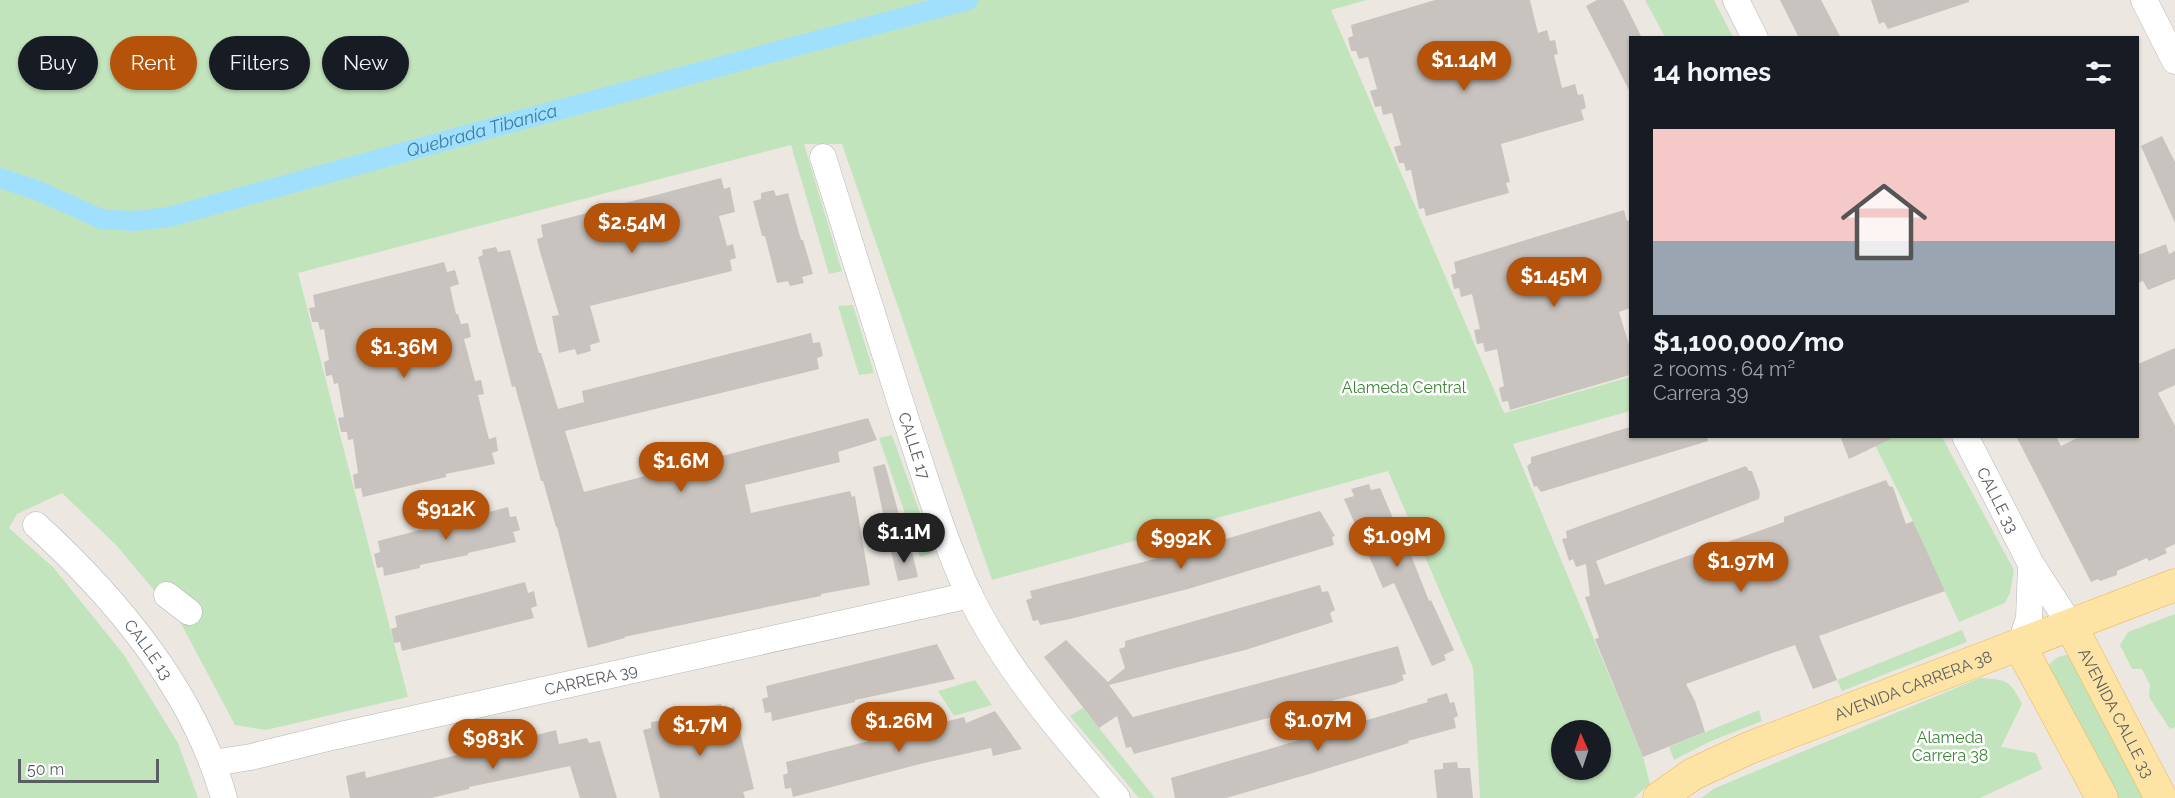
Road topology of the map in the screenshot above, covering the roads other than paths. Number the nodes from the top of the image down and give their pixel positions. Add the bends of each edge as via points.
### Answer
1 (1736, 0) edge
2 (2144, 0) edge
3 (1754, 36) edge
4 (2175, 61) edge
5 (823, 157) dead end
6 (1966, 438) edge
7 (36, 525) dead end
8 (2031, 564) junction
9 (2175, 585) edge
10 (167, 595) dead end
11 (970, 595) junction
12 (189, 612) dead end
13 (2071, 626) junction
14 (2020, 646) junction
15 (213, 763) junction
16 (224, 798) edge
17 (1117, 798) edge
18 (1659, 798) edge
19 (2102, 798) edge
20 (2161, 798) edge

1 - 3 street
2 - 4 street
5 - 11 street, CALLE 17 via 939,519
6 - 8 street, CALLE 33
7 - 15 street, CALLE 13 via 103,592 156,659 186,706
8 - 13 street, CALLE 33
8 - 14 street, CALLE 33 via 2029,618
9 - 13 main road, AVENIDA CARRERA 38
10 - 12 street
11 - 15 street, CARRERA 39
11 - 17 street, CALLE 17 via 1033,695
13 - 14 main road, AVENIDA CARRERA 38
13 - 20 main road, AVENIDA CALLE 33
14 - 18 main road, AVENIDA CARRERA 38 via 1749,748 1693,774
14 - 19 main road
15 - 16 street, CALLE 13

